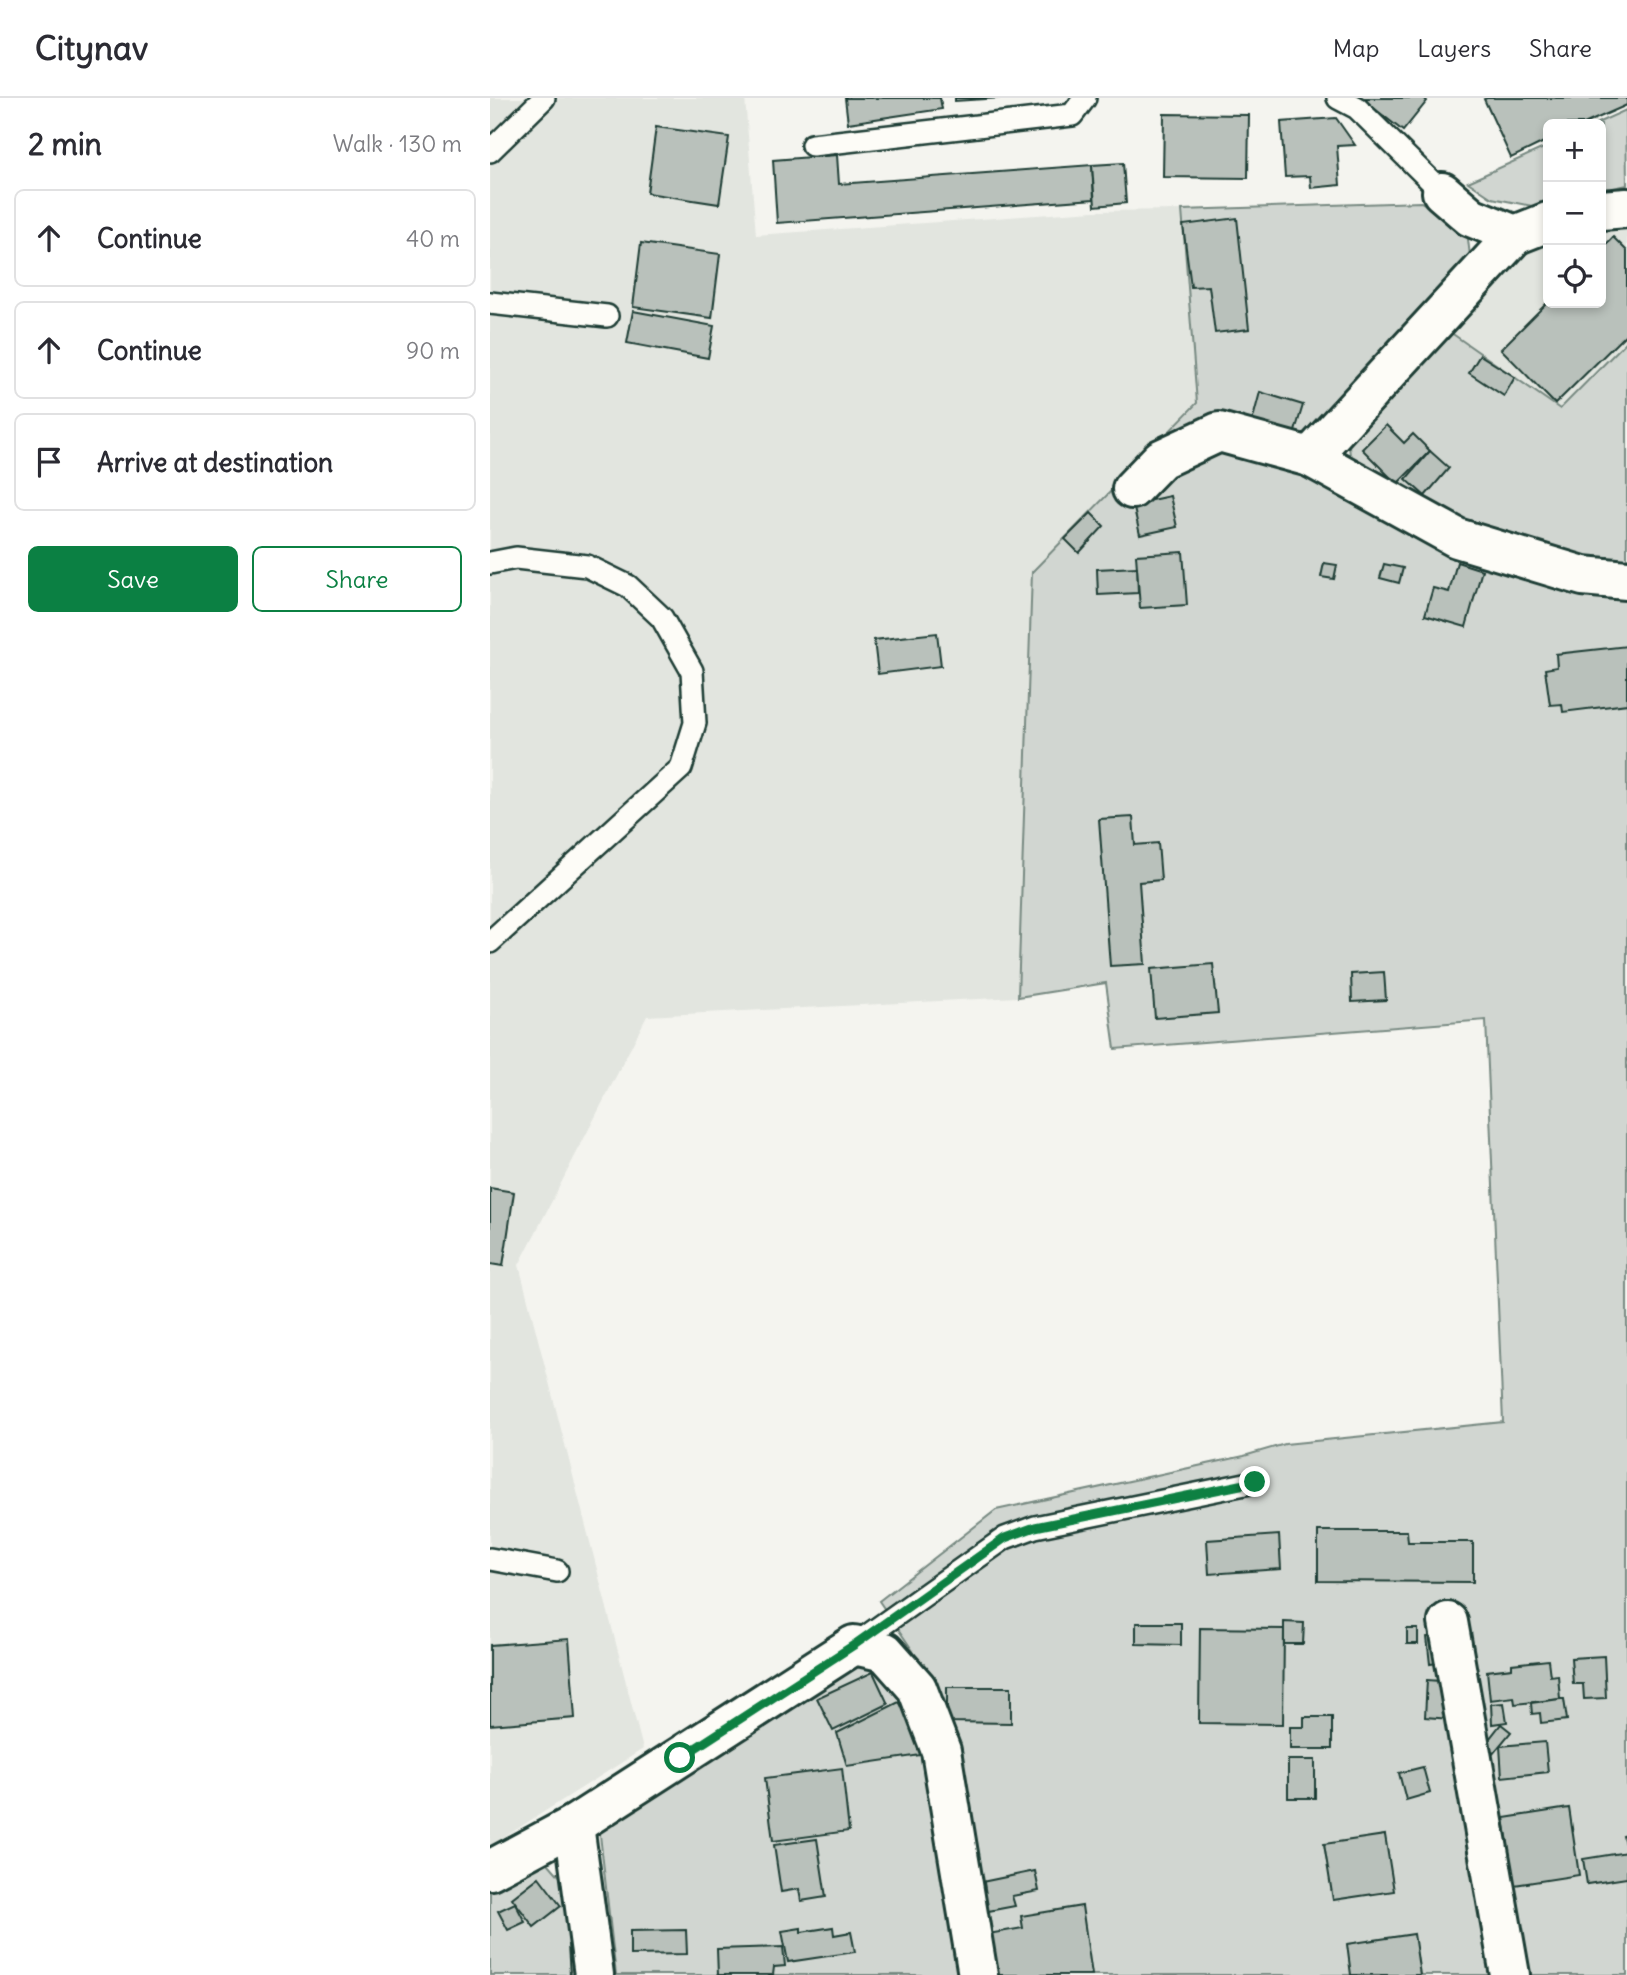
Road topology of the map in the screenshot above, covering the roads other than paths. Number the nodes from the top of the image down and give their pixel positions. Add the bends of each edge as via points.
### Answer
1 (544, 98) edge
2 (1085, 98) edge
3 (1338, 98) edge
4 (812, 145) dead end
5 (490, 151) edge
6 (1443, 192) joint
7 (1627, 208) edge
8 (1606, 210) edge
9 (1532, 229) edge
10 (490, 303) edge
11 (607, 316) dead end
12 (1310, 457) junction
13 (1132, 489) dead end
14 (490, 563) edge
15 (1627, 580) edge
16 (490, 942) edge
17 (1255, 1482) dead end
18 (490, 1559) edge
19 (557, 1571) dead end
20 (1448, 1622) dead end
21 (854, 1645) junction
22 (574, 1825) junction
23 (490, 1870) edge
24 (594, 1975) edge
25 (978, 1975) edge
26 (1510, 1975) edge

1 - 5 lane
2 - 4 lane via 1072,115
3 - 6 lane via 1357,108
6 - 9 street via 1471,217
7 - 8 street
9 - 12 street
10 - 11 lane
12 - 13 street via 1219,432 1161,459
12 - 15 street via 1457,538 1583,576
14 - 16 lane via 516,558 587,566 628,586 662,618 692,671 695,723 681,768
17 - 21 lane via 1035,1527 1005,1538
18 - 19 lane
20 - 26 street
21 - 22 street
21 - 25 street via 885,1652 917,1688 941,1751
22 - 23 street
22 - 24 street

